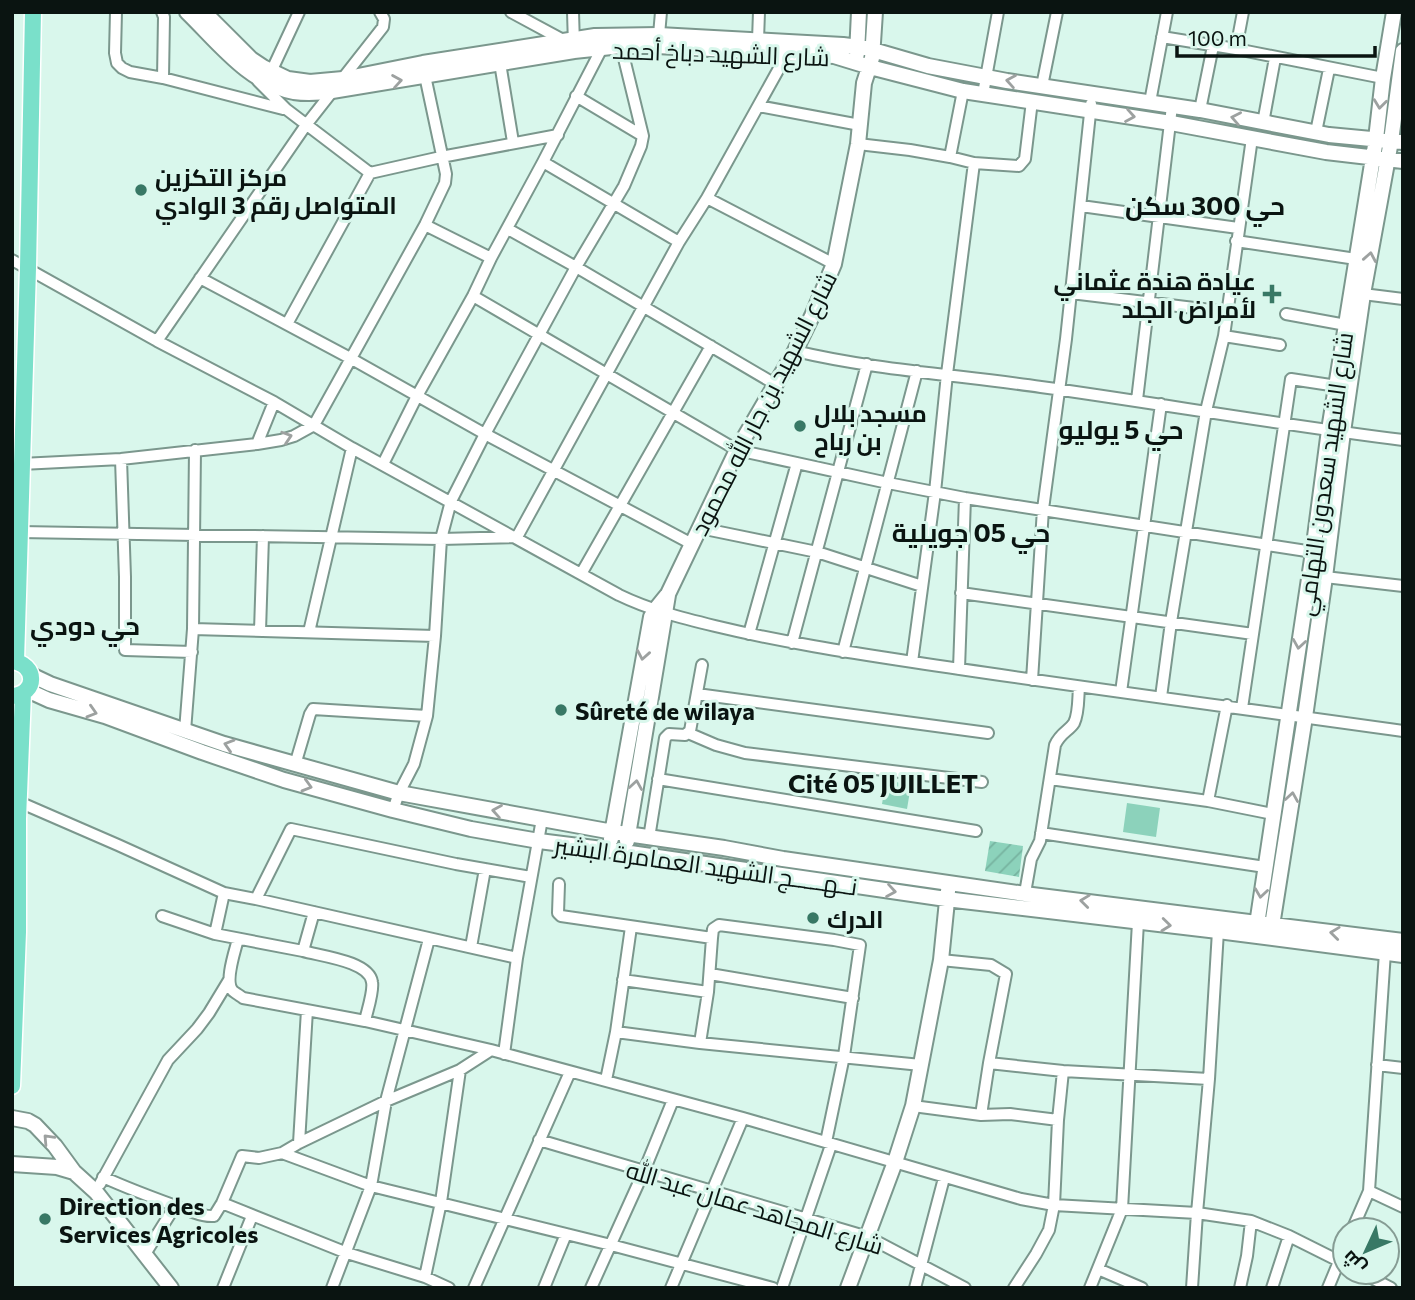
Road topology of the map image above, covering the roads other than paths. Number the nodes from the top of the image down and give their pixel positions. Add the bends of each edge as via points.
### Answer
1 (33, 12) edge
2 (116, 12) edge
3 (162, 12) edge
4 (187, 12) edge
5 (204, 12) edge
6 (299, 12) edge
7 (380, 12) edge
8 (511, 12) edge
9 (573, 12) edge
10 (662, 12) edge
11 (759, 12) edge
12 (859, 12) edge
13 (875, 12) edge
14 (999, 12) edge
15 (1057, 12) edge
16 (1167, 12) edge
17 (1243, 12) edge
18 (1394, 12) edge
19 (1397, 34) edge
20 (659, 35) junction
21 (1162, 37) junction
22 (758, 40) junction
23 (570, 43) junction
24 (621, 46) junction
25 (858, 46) junction
26 (1213, 46) junction
27 (602, 48) junction
28 (1236, 49) junction
29 (873, 51) junction
30 (1403, 51) edge
31 (787, 54) junction
32 (1275, 58) junction
33 (500, 63) junction
34 (864, 65) junction
35 (242, 66) junction
36 (1329, 69) junction
37 (424, 70) junction
38 (271, 72) junction
39 (986, 77) junction
40 (163, 78) junction
41 (1383, 78) junction
42 (342, 79) junction
43 (1042, 86) junction
44 (962, 90) junction
45 (332, 92) junction
46 (983, 94) junction
47 (1093, 94) junction
48 (576, 96) junction
49 (1032, 101) junction
50 (1150, 102) junction
51 (758, 106) junction
52 (1172, 106) junction
53 (286, 109) junction
54 (1091, 109) junction
55 (1200, 110) junction
56 (1171, 122) junction
57 (1263, 123) junction
58 (306, 125) junction
59 (860, 125) junction
60 (1316, 132) junction
61 (558, 135) junction
62 (643, 136) junction
63 (1252, 138) junction
64 (1390, 140) edge
65 (513, 142) junction
66 (858, 144) junction
67 (441, 156) junction
68 (950, 157) junction
69 (1388, 159) edge
70 (543, 162) junction
71 (974, 163) junction
72 (370, 173) junction
73 (707, 198) junction
74 (614, 204) junction
75 (1081, 206) junction
76 (1160, 217) junction
77 (425, 225) junction
78 (1238, 228) junction
79 (508, 229) junction
80 (1237, 241) junction
81 (679, 242) junction
82 (491, 258) junction
83 (12, 260) edge
84 (1356, 260) junction
85 (834, 264) junction
86 (576, 267) junction
87 (28, 268) junction
88 (200, 278) junction
89 (1071, 293) junction
90 (1363, 294) junction
91 (473, 296) junction
92 (1403, 299) edge
93 (1149, 303) junction
94 (644, 306) junction
95 (1227, 312) junction
96 (1286, 314) dead end
97 (287, 324) junction
98 (1346, 325) junction
99 (540, 335) junction
100 (1224, 336) junction
101 (157, 341) junction
102 (710, 345) junction
103 (1280, 345) dead end
104 (794, 351) junction
105 (350, 358) junction
106 (867, 364) junction
107 (917, 371) junction
108 (606, 374) junction
109 (947, 374) junction
110 (775, 384) junction
111 (1337, 386) junction
112 (1058, 389) junction
113 (417, 396) junction
114 (1137, 400) junction
115 (274, 402) junction
116 (1161, 404) junction
117 (1206, 411) junction
118 (673, 413) junction
119 (1283, 423) junction
120 (314, 425) junction
121 (1336, 431) junction
122 (485, 434) junction
123 (1403, 440) edge
124 (257, 444) junction
125 (352, 448) junction
126 (195, 450) junction
127 (737, 450) junction
128 (121, 459) junction
129 (797, 463) junction
130 (21, 464) junction
131 (383, 464) junction
132 (554, 471) junction
133 (839, 472) junction
134 (888, 483) junction
135 (934, 492) junction
136 (965, 498) junction
137 (451, 501) junction
138 (620, 506) junction
139 (1043, 509) junction
140 (1145, 526) junction
141 (700, 528) junction
142 (20, 532) junction
143 (1186, 532) junction
144 (123, 533) junction
145 (194, 535) junction
146 (263, 536) junction
147 (330, 537) junction
148 (517, 537) junction
149 (440, 539) junction
150 (775, 543) junction
151 (692, 544) junction
152 (1266, 545) junction
153 (817, 552) junction
154 (1313, 552) junction
155 (866, 568) junction
156 (581, 574) junction
157 (1325, 577) junction
158 (922, 586) junction
159 (1403, 586) edge
160 (961, 593) junction
161 (1037, 603) junction
162 (660, 612) junction
163 (1131, 616) junction
164 (1171, 622) junction
165 (193, 629) junction
166 (260, 631) junction
167 (309, 632) junction
168 (749, 634) junction
169 (1253, 634) junction
170 (435, 636) junction
171 (792, 643) junction
172 (192, 652) junction
173 (843, 652) junction
174 (14, 661) edge
175 (912, 662) junction
176 (702, 665) dead end
177 (959, 669) junction
178 (1032, 680) junction
179 (1079, 687) junction
180 (23, 689) edge
181 (1121, 692) junction
182 (696, 694) junction
183 (1161, 697) junction
184 (1227, 705) junction
185 (1242, 708) junction
186 (1289, 715) junction
187 (427, 716) junction
188 (1305, 717) junction
189 (185, 731) junction
190 (1403, 731) edge
191 (688, 733) junction
192 (988, 733) dead end
193 (295, 765) junction
194 (658, 779) junction
195 (1050, 779) junction
196 (982, 782) dead end
197 (399, 793) junction
198 (1208, 801) junction
199 (19, 802) junction
200 (393, 810) junction
201 (1273, 814) junction
202 (542, 818) junction
203 (976, 831) dead end
204 (612, 832) junction
205 (1041, 833) junction
206 (628, 835) junction
207 (649, 838) junction
208 (539, 841) junction
209 (610, 850) junction
210 (625, 852) junction
211 (1265, 867) junction
212 (485, 869) junction
213 (531, 877) junction
214 (949, 882) junction
215 (559, 884) dead end
216 (1025, 893) junction
217 (224, 894) junction
218 (256, 899) junction
219 (946, 899) junction
220 (314, 912) junction
221 (162, 916) dead end
222 (1138, 922) junction
223 (631, 927) junction
224 (1218, 931) junction
225 (1264, 931) junction
226 (215, 934) junction
227 (712, 938) junction
228 (238, 939) junction
229 (429, 939) junction
230 (1403, 941) edge
231 (471, 947) junction
232 (303, 951) junction
233 (1385, 952) junction
234 (1403, 955) edge
235 (517, 958) junction
236 (941, 960) junction
237 (710, 974) junction
238 (229, 980) junction
239 (624, 980) junction
240 (708, 992) junction
241 (853, 998) junction
242 (307, 1010) junction
243 (365, 1021) junction
244 (404, 1030) junction
245 (616, 1032) junction
246 (700, 1043) junction
247 (491, 1051) junction
248 (505, 1054) junction
249 (844, 1056) junction
250 (989, 1063) junction
251 (921, 1065) junction
252 (1377, 1065) junction
253 (1403, 1068) edge
254 (460, 1070) junction
255 (1063, 1071) junction
256 (570, 1072) junction
257 (1129, 1074) junction
258 (1209, 1079) junction
259 (606, 1080) junction
260 (12, 1086) edge
261 (673, 1100) junction
262 (386, 1101) junction
263 (913, 1106) junction
264 (981, 1115) junction
265 (12, 1118) edge
266 (743, 1118) junction
267 (1058, 1121) junction
268 (539, 1140) junction
269 (299, 1143) junction
270 (828, 1143) junction
271 (282, 1153) junction
272 (895, 1162) junction
273 (12, 1164) edge
274 (644, 1171) junction
275 (74, 1172) junction
276 (103, 1177) junction
277 (944, 1178) junction
278 (371, 1186) junction
279 (711, 1191) junction
280 (1369, 1191) junction
281 (96, 1192) junction
282 (441, 1202) junction
283 (222, 1203) junction
284 (1054, 1205) junction
285 (175, 1206) junction
286 (1403, 1207) edge
287 (1122, 1209) junction
288 (1197, 1213) junction
289 (252, 1216) junction
290 (1358, 1216) edge
291 (504, 1218) junction
292 (806, 1220) junction
293 (1251, 1221) junction
294 (566, 1234) junction
295 (1289, 1236) junction
296 (867, 1237) junction
297 (611, 1245) junction
298 (347, 1253) junction
299 (145, 1254) junction
300 (1331, 1257) edge
301 (681, 1264) junction
302 (922, 1264) junction
303 (1098, 1269) junction
304 (431, 1282) edge
305 (171, 1288) edge
306 (223, 1288) edge
307 (332, 1288) edge
308 (449, 1288) edge
309 (474, 1288) edge
310 (544, 1288) edge
311 (592, 1288) edge
312 (671, 1288) edge
313 (773, 1288) edge
314 (782, 1288) edge
315 (848, 1288) edge
316 (915, 1288) edge
317 (965, 1288) edge
318 (1014, 1288) edge
319 (1090, 1288) edge
320 (1142, 1288) edge
321 (1192, 1288) edge
322 (1240, 1288) edge
323 (1272, 1288) edge

1 - 87 main road
2 - 40 street via 117,63 130,72
3 - 40 street
4 - 35 street, شارع الشهيد دباخ أحمد
5 - 38 street, شارع الشهيد دباخ أحمد via 251,59
6 - 38 street
7 - 42 street via 383,27
8 - 23 street
9 - 23 street
10 - 20 street
11 - 22 street
12 - 25 street, شارع الشهيد بن جار الله محمود
13 - 29 street, شارع الشهيد بن جار الله محمود
14 - 39 street
15 - 43 street
16 - 21 street
17 - 28 street
18 - 19 street, شارع الشهيد سعدون التهامي
19 - 41 street, شارع الشهيد سعدون التهامي
20 - 22 street, شارع الشهيد دباخ أحمد
20 - 23 street, شارع الشهيد دباخ أحمد
21 - 26 street
21 - 50 street
22 - 25 street, شارع الشهيد دباخ أحمد
23 - 27 street, شارع الشهيد دباخ أحمد
23 - 33 street, شارع الشهيد دباخ أحمد
23 - 37 street, شارع الشهيد دباخ أحمد
24 - 27 street, شارع الشهيد دباخ أحمد
24 - 31 street, شارع الشهيد دباخ أحمد
24 - 62 street
25 - 29 street, شارع الشهيد دباخ أحمد
25 - 34 street, شارع الشهيد بن جار الله محمود
26 - 28 street
26 - 55 street
27 - 48 street
28 - 32 street
29 - 34 street, شارع الشهيد بن جار الله محمود
29 - 39 street, شارع الشهيد دباخ أحمد
30 - 64 street, شارع الشهيد سعدون التهامي
31 - 34 street, شارع الشهيد دباخ أحمد via 834,56
31 - 51 street
32 - 36 street
32 - 57 street
33 - 37 street, شارع الشهيد دباخ أحمد
33 - 65 street
34 - 44 street, شارع الشهيد دباخ أحمد
34 - 59 street, شارع الشهيد بن جار الله محمود
35 - 45 street, شارع الشهيد دباخ أحمد via 284,89
35 - 53 street
36 - 41 street
36 - 60 street
37 - 42 street, شارع الشهيد دباخ أحمد
45 -> 37 street, شارع الشهيد دباخ أحمد
37 - 67 street
38 - 42 street, شارع الشهيد دباخ أحمد via 310,82
43 -> 39 street, شارع الشهيد دباخ أحمد
39 - 46 street
40 - 53 street
41 -> 64 street, شارع الشهيد سعدون التهامي
42 - 45 street
43 - 47 street, شارع الشهيد دباخ أحمد
44 - 46 street, شارع الشهيد دباخ أحمد
44 - 68 street
45 - 58 street
46 - 49 street, شارع الشهيد دباخ أحمد
47 - 50 street, شارع الشهيد دباخ أحمد
47 - 54 street
48 - 61 street
48 - 62 street
49 - 54 street, شارع الشهيد دباخ أحمد
49 - 71 street via 1026,159 1019,166
50 - 52 street, شارع الشهيد دباخ أحمد
51 - 59 street
51 - 73 street
52 - 55 street, شارع الشهيد دباخ أحمد
52 - 56 street
53 - 58 street
54 -> 56 street, شارع الشهيد دباخ أحمد
54 - 75 street
57 -> 55 street, شارع الشهيد دباخ أحمد
56 - 63 street, شارع الشهيد دباخ أحمد
56 - 76 street
57 - 60 street, شارع الشهيد دباخ أحمد
58 - 72 street
58 - 88 street
59 - 66 street, شارع الشهيد بن جار الله محمود
60 - 64 street, شارع الشهيد دباخ أحمد
61 - 65 street
61 - 70 street
62 - 74 street
63 - 69 street, شارع الشهيد دباخ أحمد
63 - 78 street
64 - 69 street, شارع الشهيد سعدون التهامي
65 - 67 street
66 - 68 street
66 - 85 street, شارع الشهيد بن جار الله محمود
67 - 72 street
67 - 77 street via 445,183
68 - 71 street
69 - 84 street, شارع الشهيد سعدون التهامي
90 -> 69 street, شارع الشهيد سعدون التهامي
70 - 74 street
70 - 79 street
71 - 109 street
72 - 97 street
73 - 81 street
73 - 85 street
74 - 81 street
74 - 86 street
75 - 76 street
75 - 89 street
76 - 78 street
76 - 93 street
77 - 82 street
77 - 105 street
78 - 80 street
79 - 82 street
79 - 86 street
80 - 84 street
80 - 95 street
81 - 94 street
82 - 91 street
83 - 87 street
84 - 98 street, شارع الشهيد سعدون التهامي
85 - 104 street, شارع الشهيد بن جار الله محمود
86 - 94 street
86 - 99 street
87 - 101 street
87 - 130 main road
88 - 97 street
88 - 101 street
89 - 93 street
89 - 112 street
90 - 92 street
90 - 121 street, شارع الشهيد سعدون التهامي
91 - 99 street
91 - 113 street
93 - 95 street
93 - 114 street
94 - 102 street
94 - 108 street
95 - 100 street
96 - 98 street
97 - 105 street
98 - 111 street, شارع الشهيد سعدون التهامي
99 - 108 street
99 - 122 street
100 - 103 street
100 - 117 street
101 - 115 street
102 - 110 street
102 - 118 street
104 - 106 street
104 - 110 street, شارع الشهيد بن جار الله محمود
105 - 113 street
105 - 120 street
106 - 107 street
106 - 133 street
107 - 109 street
107 - 134 street
108 - 118 street
108 - 132 street
109 - 112 street
109 - 135 street
110 - 127 street, شارع الشهيد بن جار الله محمود
111 - 119 street via 1291,379
111 - 121 street, شارع الشهيد سعدون التهامي
112 - 114 street
112 - 139 street
113 - 122 street
113 - 131 street
114 - 116 street
115 - 120 street
115 - 124 street
116 - 117 street
116 - 140 street
117 - 119 street
117 - 143 street
118 - 127 street
118 - 138 street
119 - 121 street
119 - 152 street
124 -> 120 street via 294,436
120 - 125 street
121 - 123 street
121 - 154 street, شارع الشهيد سعدون التهامي
121 - 157 street, شارع الشهيد سعدون التهامي
122 - 132 street
122 - 137 street
124 - 126 street
125 - 131 street
125 - 147 street
126 - 128 street
126 - 145 street
127 - 129 street
127 - 141 street, شارع الشهيد بن جار الله محمود
128 - 130 street
128 - 144 street
129 - 133 street
129 - 150 street
130 - 142 main road
131 - 137 street
132 - 138 street
132 - 148 street
133 - 134 street
133 - 153 street
134 - 135 street
134 - 155 street
135 - 136 street
135 - 158 street
136 - 139 street
136 - 160 street
137 - 148 street
137 - 149 street
138 - 151 street
138 - 156 street
139 - 140 street
139 - 161 street
140 - 143 street
140 - 163 street
141 - 150 street
141 - 151 street, شارع الشهيد بن جار الله محمود
142 - 144 street
142 - 174 main road
143 - 152 street
143 - 164 street
144 - 145 street
144 - 172 street via 125,650
145 - 146 street
145 - 165 street
146 - 147 street
146 - 166 street
147 - 149 street
147 - 167 street
148 - 149 street
148 - 156 street
149 - 170 street
150 - 153 street
150 - 168 street
151 - 162 street, شارع الشهيد بن جار الله محمود
152 - 154 street
152 - 169 street
153 - 155 street
153 - 171 street
154 -> 186 street, شارع الشهيد سعدون التهامي
155 - 158 street
155 - 173 street
156 - 162 street
157 - 159 street
157 - 188 street, شارع الشهيد سعدون التهامي
158 - 175 street
160 - 161 street
160 - 177 street
161 - 163 street
161 - 178 street
162 - 168 street
162 -> 204 street, شارع الشهيد بن جار الله محمود via 648,625
206 -> 162 street
163 - 164 street
163 - 181 street
164 - 169 street
164 - 183 street
165 - 166 street
165 - 172 street
166 - 167 street
167 - 170 street
168 - 171 street
169 - 185 street
170 - 187 street
171 - 173 street
172 - 189 street
173 - 175 street
174 - 180 main road via 26,665
175 - 177 street
176 - 182 street
177 - 178 street
178 - 179 street
179 - 181 street
179 - 195 street via 1074,722 1056,741
180 - 189 street, نــهـــــج الشهيد العمامرة البشير via 50,684
180 - 199 main road
180 -> 200 street, نــهـــــج الشهيد العمامرة البشير via 284,780
181 - 183 street
182 - 191 street
182 - 192 street
183 - 184 street
184 - 185 street
184 - 198 street
185 - 186 street
186 - 188 street
186 - 201 street, شارع الشهيد سعدون التهامي
187 - 193 street via 313,709
187 - 197 street via 414,764
188 - 190 street
225 -> 188 street, شارع الشهيد سعدون التهامي
193 -> 189 street, نــهـــــج الشهيد العمامرة البشير
191 - 194 street via 667,736
191 - 196 street via 745,752
193 - 197 street, نــهـــــج الشهيد العمامرة البشير
194 - 203 street
194 - 207 street
195 - 198 street
195 - 205 street
197 - 200 street
202 -> 197 street, نــهـــــج الشهيد العمامرة البشير
198 - 201 street
199 - 217 street
199 - 260 main road
200 - 208 street, نــهـــــج الشهيد العمامرة البشير
201 - 211 street, شارع الشهيد سعدون التهامي
202 - 204 street, نــهـــــج الشهيد العمامرة البشير
202 - 208 street
204 - 206 street, نــهـــــج الشهيد العمامرة البشير
204 - 209 street, شارع الشهيد بن جار الله محمود
205 - 211 street
205 - 216 street
206 - 207 street, نــهـــــج الشهيد العمامرة البشير
206 - 210 street
207 - 214 street, نــهـــــج الشهيد العمامرة البشير
208 - 209 street, نــهـــــج الشهيد العمامرة البشير
208 - 213 street
209 - 210 street, نــهـــــج الشهيد العمامرة البشير
210 -> 219 street, نــهـــــج الشهيد العمامرة البشير
211 -> 225 street, شارع الشهيد سعدون التهامي
212 - 213 street
212 - 218 street via 292,829
212 - 231 street
213 - 235 street
214 - 216 street, نــهـــــج الشهيد العمامرة البشير
214 - 219 street
215 - 223 street via 559,915
225 -> 216 street, نــهـــــج الشهيد العمامرة البشير
217 - 218 street
217 - 226 street
218 - 220 street
219 - 222 street, نــهـــــج الشهيد العمامرة البشير
219 - 236 street
220 - 229 street
220 - 232 street
221 - 226 street
222 -> 224 street, نــهـــــج الشهيد العمامرة البشير
222 - 257 street
223 - 227 street
223 - 239 street
224 - 225 street, نــهـــــج الشهيد العمامرة البشير
224 - 258 street
230 -> 225 street, نــهـــــج الشهيد العمامرة البشير
225 - 233 street, نــهـــــج الشهيد العمامرة البشير
226 - 228 street
227 - 237 street
227 - 241 street via 719,925 860,945
228 - 232 street
228 - 238 street
229 - 231 street
229 - 244 street
231 - 235 street
232 - 243 street via 366,970 372,984
233 - 234 street, نــهـــــج الشهيد العمامرة البشير
233 - 252 street
235 - 248 street
236 - 250 street via 991,965 1006,975
236 - 251 street
237 - 240 street
237 - 241 street
238 - 242 street via 233,992 243,998
238 - 276 street via 197,1030 168,1060
239 - 240 street
239 - 245 street
240 - 246 street
241 - 249 street
242 - 243 street
242 - 269 street
243 - 244 street
244 - 247 street
244 - 262 street
245 - 246 street
245 - 259 street
246 - 249 street
247 - 248 street
247 - 254 street
248 - 256 street
249 - 251 street
249 - 270 street
250 - 255 street
250 - 264 street
251 - 263 street
252 - 253 street
252 - 280 street
254 - 262 street
254 - 282 street
255 - 257 street
255 - 267 street
256 - 259 street
256 - 268 street
257 - 258 street
257 - 287 street
258 - 288 street
259 - 261 street
261 - 266 street
261 - 274 street
262 - 269 street
262 - 278 street
263 - 264 street
263 - 272 street
264 - 267 street
275 -> 265 street via 35,1125
266 - 270 street
266 - 279 street
267 - 284 street
268 - 274 street, شارع المجاهد عمان عبد الله
268 - 291 street
269 - 271 street
270 - 272 street
270 - 292 street
271 - 278 street
271 - 283 street via 242,1156
272 - 277 street
272 - 296 street
273 - 275 street
274 - 279 street, شارع المجاهد عمان عبد الله
274 - 297 street
275 - 281 street
276 - 281 street
276 - 285 street
277 - 284 street
277 - 302 street
278 - 282 street
278 - 298 street
279 - 292 street, شارع المجاهد عمان عبد الله
279 - 301 street
280 - 286 street
280 - 290 street
281 - 299 street
282 - 291 street
282 - 304 street
283 - 285 street via 210,1217
283 - 289 street
284 - 287 street
284 - 318 street via 1049,1230
285 - 299 street
287 - 288 street
287 - 303 street
288 - 293 street
288 - 321 street
289 - 298 street
289 - 306 street
291 - 294 street
291 - 309 street
292 - 296 street, شارع المجاهد عمان عبد الله
292 - 314 street
293 - 295 street
293 - 322 street
294 - 297 street
294 - 310 street
295 - 300 street
295 - 323 street
296 - 302 street, شارع المجاهد عمان عبد الله
296 - 315 street
297 - 301 street
297 - 311 street
298 - 304 street
298 - 307 street
299 - 305 street
301 - 312 street
301 - 313 street
302 - 316 street
302 - 317 street, شارع المجاهد عمان عبد الله
303 - 319 street
303 - 320 street
304 - 308 street

